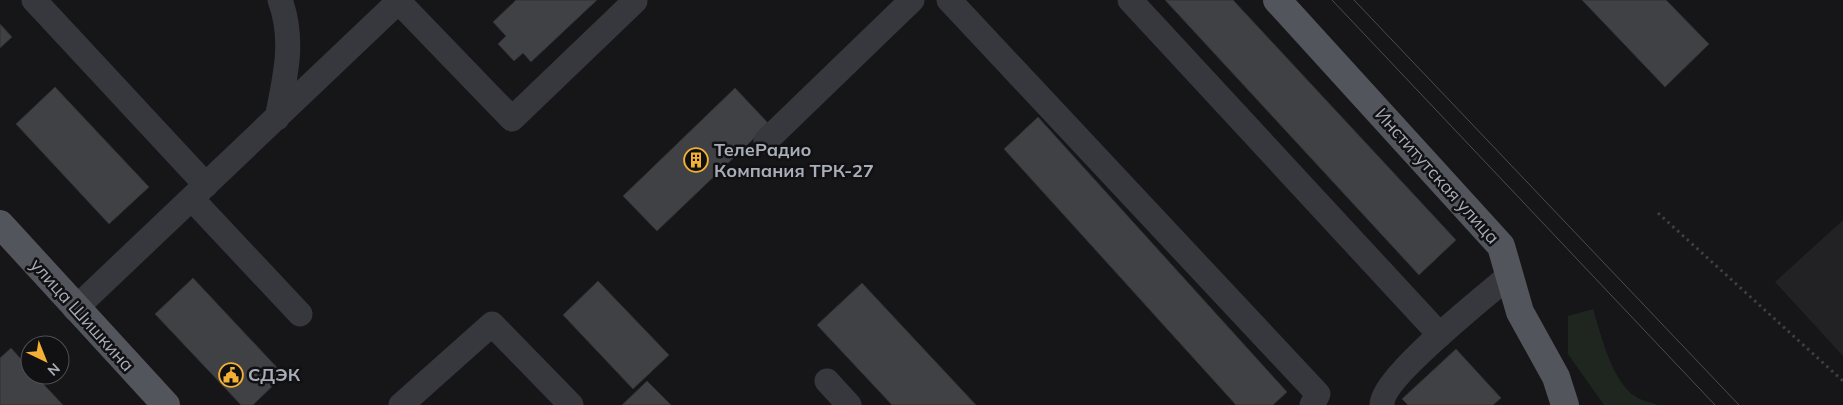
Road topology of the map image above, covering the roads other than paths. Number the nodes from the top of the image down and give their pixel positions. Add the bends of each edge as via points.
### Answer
1 (34, 0) edge
2 (280, 0) edge
3 (912, 0) edge
4 (949, 0) edge
5 (1130, 0) edge
6 (1278, 0) edge
7 (400, 1) edge
8 (635, 1) edge
9 (277, 118) junction
10 (766, 141) dead end
11 (199, 192) junction
12 (0, 224) edge
13 (1510, 275) junction
14 (75, 309) junction
15 (300, 314) dead end
16 (1440, 335) junction
17 (827, 381) dead end
18 (1383, 403) edge
19 (166, 405) edge
20 (400, 405) edge
21 (570, 405) edge
22 (849, 405) edge
23 (1312, 405) edge
24 (1565, 405) edge

1 - 11 lane
2 - 9 lane via 286,15 290,48
3 - 10 lane
4 - 23 lane via 1318,394
5 - 16 lane
6 - 13 main road, Институтская улица via 1501,246
7 - 8 lane via 512,119
7 - 9 lane
9 - 11 lane
11 - 14 lane
11 - 15 lane
12 - 14 main road, улица Шишкина
13 - 16 lane
13 - 24 main road, Институтская улица via 1520,312 1556,377
14 - 19 main road, улица Шишкина
16 - 18 lane via 1396,376
17 - 22 lane
20 - 21 lane via 492,324

